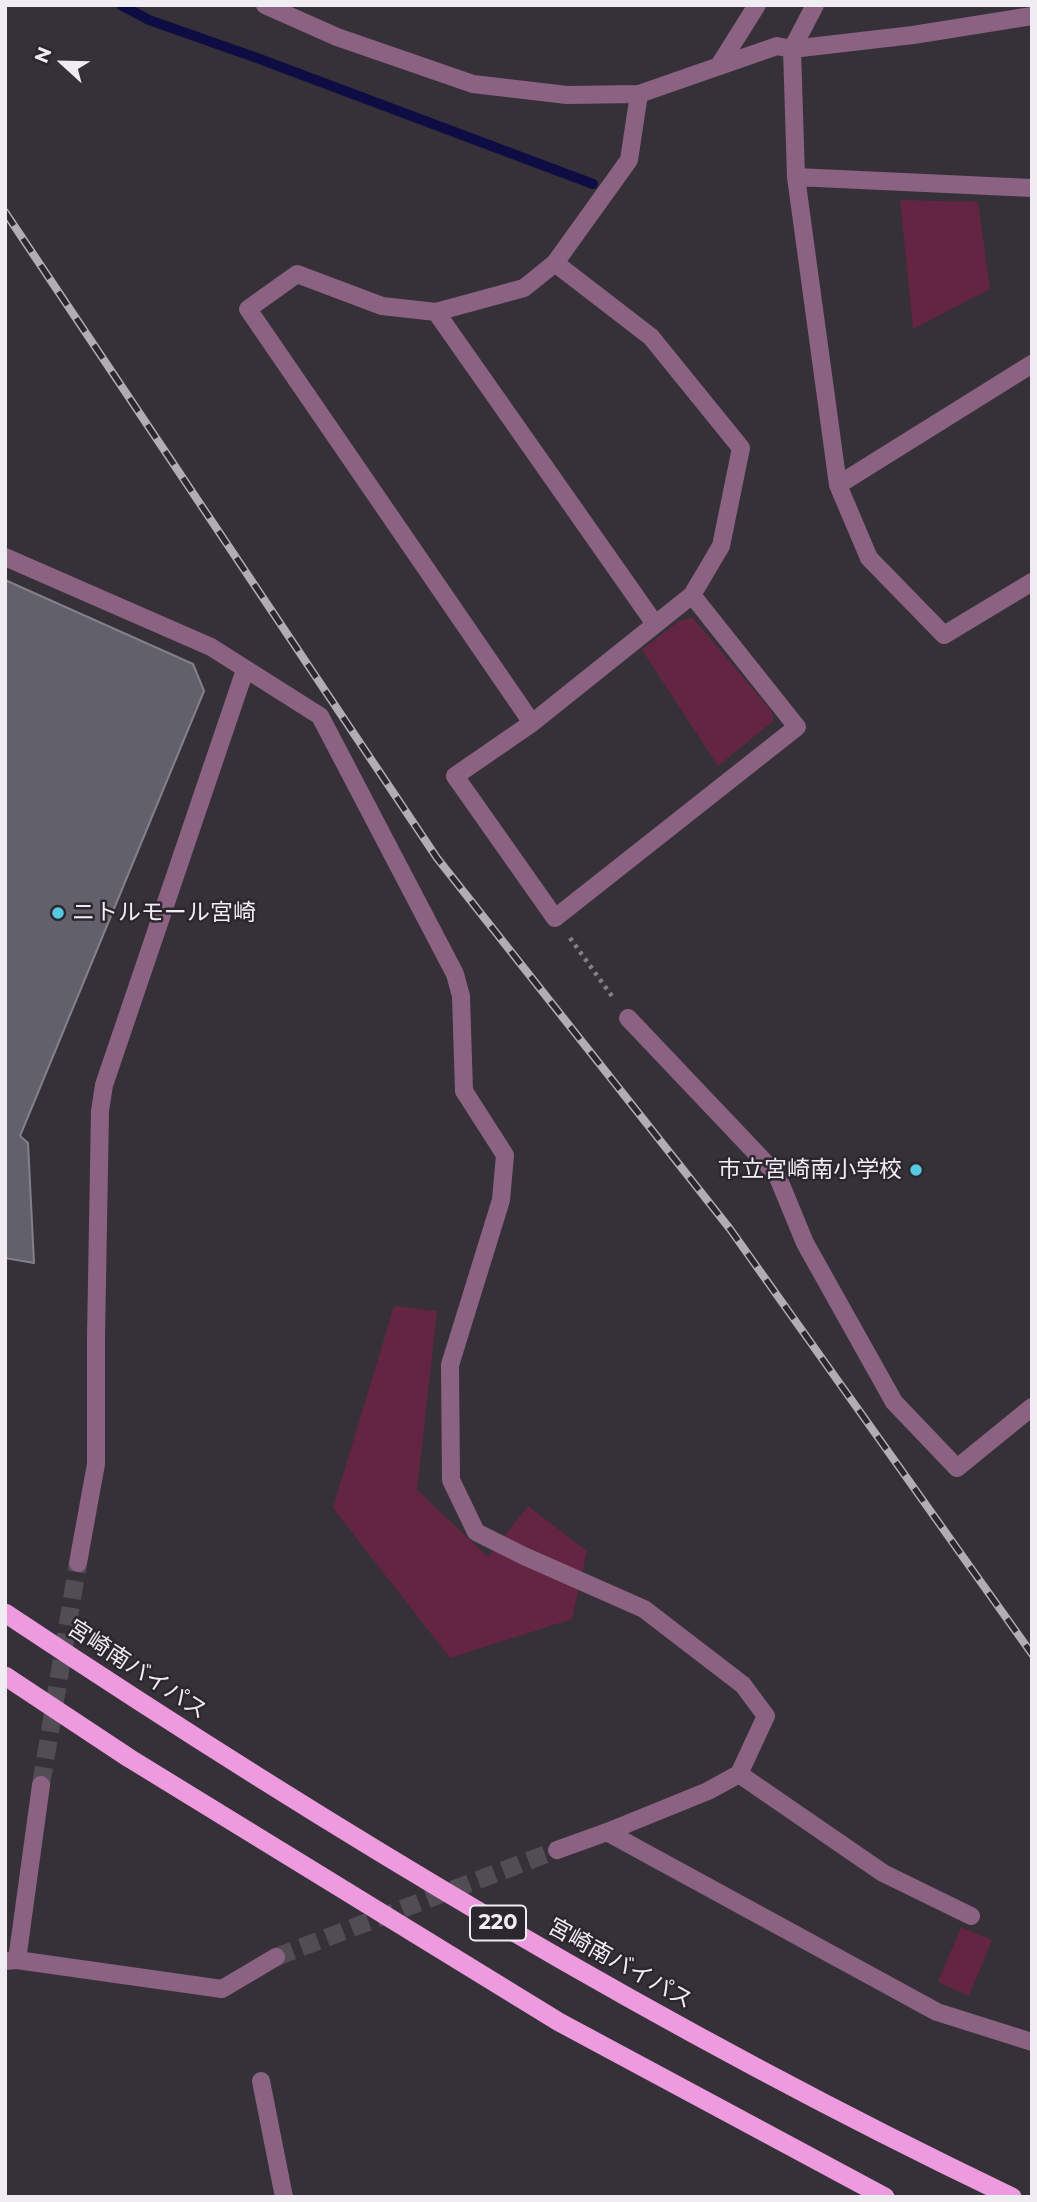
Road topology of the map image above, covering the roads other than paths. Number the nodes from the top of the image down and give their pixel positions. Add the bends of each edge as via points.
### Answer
1 (265, 5) edge
2 (757, 5) edge
3 (815, 5) edge
4 (1032, 16) edge
5 (792, 49) junction
6 (720, 64) junction
7 (639, 94) junction
8 (796, 177) junction
9 (1032, 188) edge
10 (555, 263) junction
11 (436, 312) junction
12 (1032, 364) edge
13 (838, 485) junction
14 (5, 556) edge
15 (1032, 582) edge
16 (692, 595) junction
17 (655, 624) junction
18 (245, 670) junction
19 (532, 723) junction
20 (628, 1018) road end
21 (1032, 1407) edge
22 (78, 1563) tunnel mouth
23 (5, 1613) edge
24 (5, 1676) edge
25 (739, 1774) junction
26 (40, 1785) tunnel mouth
27 (607, 1832) junction
28 (557, 1850) tunnel mouth
29 (971, 1916) dead end
30 (276, 1957) tunnel mouth
31 (11, 1961) edge
32 (1032, 2042) edge
33 (261, 2081) dead end
34 (284, 2197) edge
35 (885, 2197) edge
36 (1012, 2197) edge

1 - 7 street via 337,37 472,84 567,95
2 - 6 street
3 - 5 street
4 - 5 street
5 - 6 street via 777,46
5 - 8 street
6 - 7 street
7 - 10 street via 629,160
8 - 9 street
8 - 13 street
10 - 11 street via 524,288
10 - 16 street via 651,337 741,448 721,546
11 - 17 street
11 - 19 street via 382,306 298,274 248,309
12 - 13 street
13 - 15 street via 869,558 944,635
14 - 18 street via 211,647
16 - 17 street
16 - 19 street via 797,727 555,918 455,776
17 - 19 street
18 - 22 street via 104,1085 96,1464
18 - 25 street via 320,716 455,974 461,996 464,1091 505,1155 500,1200 450,1365 451,1480 476,1532 644,1609 743,1685 766,1716
20 - 21 street via 777,1175 804,1243 894,1402 957,1468
23 - 36 highway, 宮崎南バイパス / 220 via 150,1710 555,1958 891,2139
24 - 35 highway, 220 via 129,1758 559,2022
25 - 27 street
25 - 29 street via 883,1873
26 - 31 street
27 - 28 street
27 - 32 street via 937,2012
30 - 31 street via 222,1989
33 - 34 street

